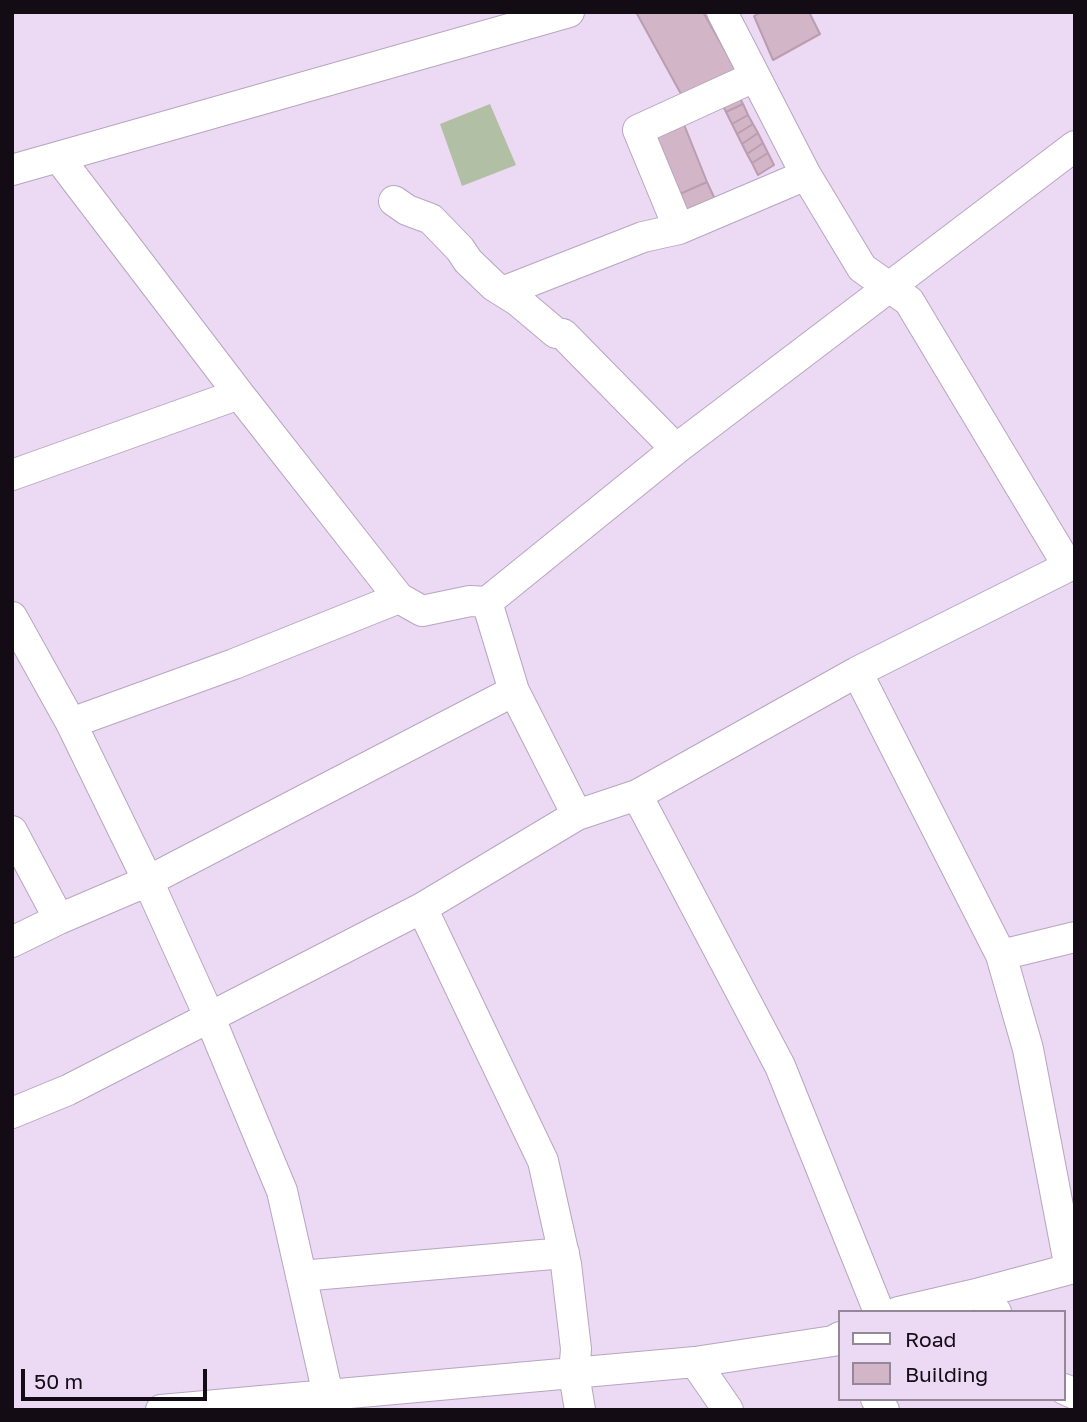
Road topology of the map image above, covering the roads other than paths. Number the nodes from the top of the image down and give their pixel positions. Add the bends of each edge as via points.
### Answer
1 (569, 12) edge
2 (722, 12) edge
3 (754, 77) junction
4 (1075, 146) edge
5 (59, 158) junction
6 (12, 170) edge
7 (806, 176) junction
8 (394, 201) dead end
9 (679, 229) junction
10 (890, 286) junction
11 (505, 291) junction
12 (239, 394) junction
13 (676, 449) junction
14 (12, 475) edge
15 (1071, 564) edge
16 (399, 598) junction
17 (487, 602) junction
18 (12, 617) edge
19 (856, 671) junction
20 (514, 691) junction
21 (71, 723) junction
22 (637, 794) junction
23 (577, 816) junction
24 (12, 831) edge
25 (148, 881) junction
26 (422, 908) junction
27 (59, 919) junction
28 (1075, 937) edge
29 (12, 942) edge
30 (1001, 955) junction
31 (209, 1016) junction
32 (12, 1113) edge
33 (1064, 1180) edge
34 (564, 1253) junction
35 (301, 1276) junction
36 (988, 1302) edge
37 (878, 1310) edge
38 (916, 1310) edge
39 (838, 1343) edge
40 (695, 1362) junction
41 (575, 1374) junction
42 (328, 1395) junction
43 (160, 1410) edge
44 (580, 1410) edge
45 (728, 1410) edge

1 - 5 street
2 - 3 street
3 - 7 street
3 - 9 street via 638,130
4 - 10 street
5 - 6 street
5 - 12 street
7 - 9 street
7 - 10 street via 862,268
8 - 11 street via 431,219 468,261
9 - 11 street via 643,237
10 - 13 street
10 - 15 street via 909,301
11 - 13 street via 563,334
12 - 14 street
12 - 16 street
13 - 17 street
15 - 19 street
16 - 17 street via 422,611
16 - 21 street
17 - 20 street
18 - 21 street
19 - 22 street
19 - 30 street
20 - 23 street
20 - 25 street
21 - 25 street
22 - 23 street
22 - 37 street via 780,1066
23 - 26 street
24 - 27 street
25 - 27 street
25 - 31 street
26 - 31 street
26 - 34 street via 543,1161
27 - 29 street
28 - 30 street
30 - 33 street
31 - 32 street via 68,1090
31 - 35 street via 282,1191
33 - 36 street via 1070,1269
34 - 35 street
34 - 41 street
35 - 42 street
36 - 38 street
39 - 40 street
40 - 41 street
40 - 45 street
41 - 42 street
41 - 44 street
42 - 43 street

